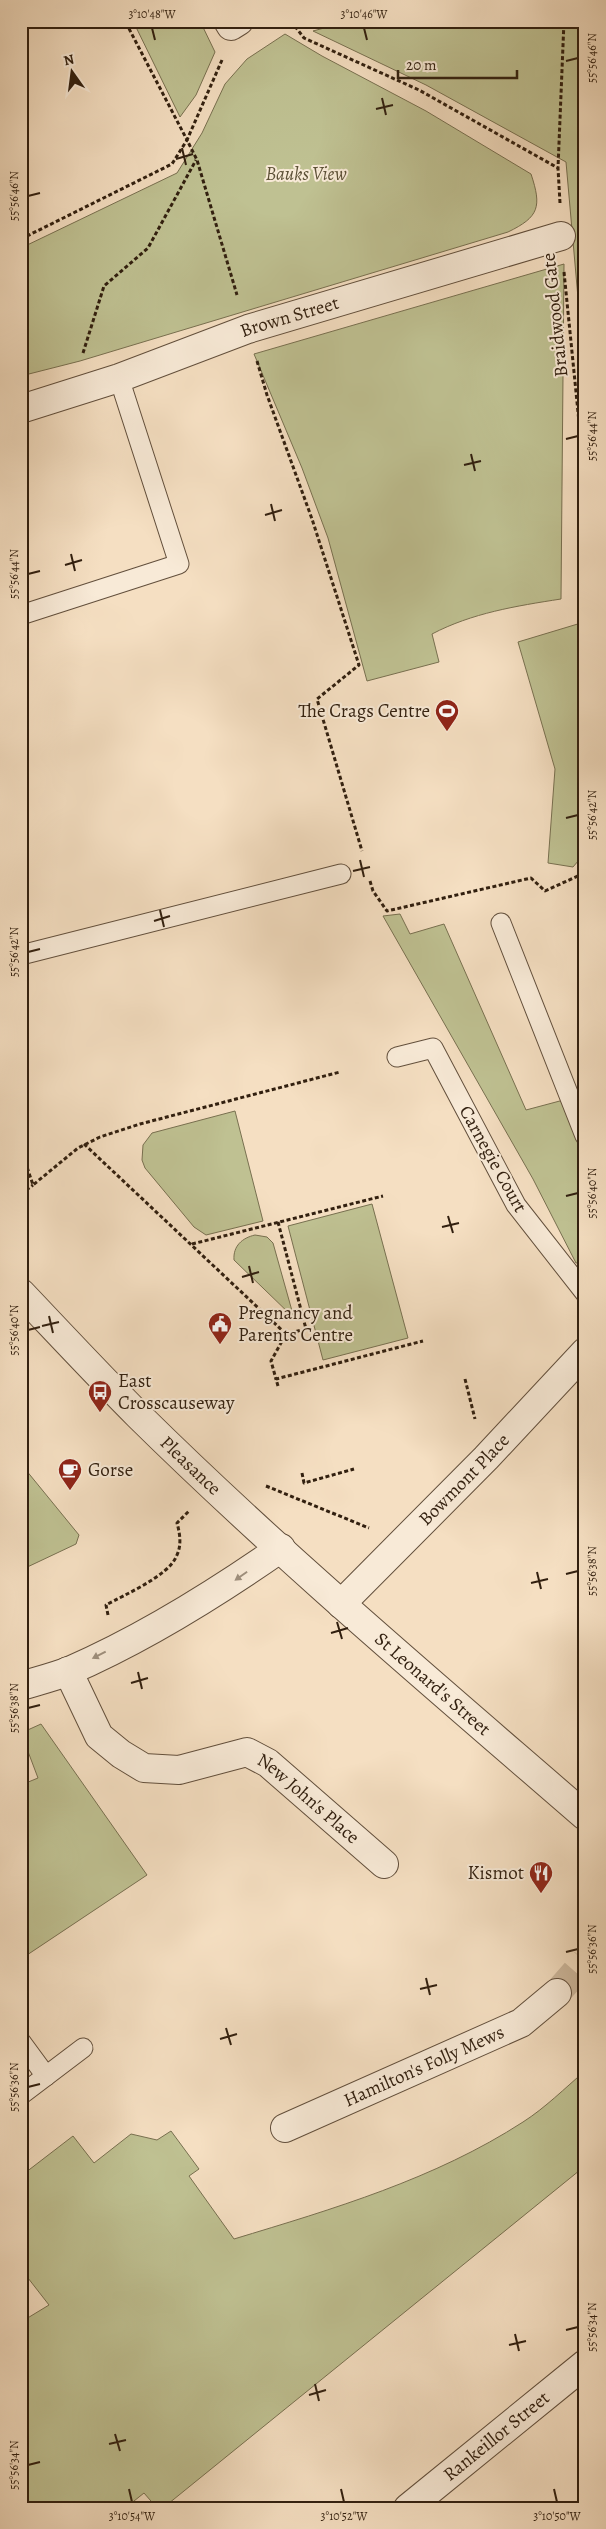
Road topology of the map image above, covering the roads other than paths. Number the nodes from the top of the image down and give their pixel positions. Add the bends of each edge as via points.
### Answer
1 (561, 236) road end
2 (119, 378) junction
3 (21, 409) edge
4 (21, 615) edge
5 (341, 874) dead end
6 (500, 922) dead end
7 (21, 955) edge
8 (397, 1057) dead end
9 (585, 1136) edge
10 (21, 1293) edge
11 (585, 1293) edge
12 (585, 1352) edge
13 (281, 1548) junction
14 (341, 1604) junction
15 (68, 1671) junction
16 (21, 1686) edge
17 (585, 1816) edge
18 (384, 1864) dead end
19 (557, 1993) tunnel mouth
20 (21, 2042) edge
21 (83, 2048) dead end
22 (46, 2076) junction
23 (21, 2095) edge
24 (285, 2128) dead end
25 (585, 2364) edge
26 (408, 2508) edge

1 - 2 street, Brown Street via 248,329
2 - 3 street, Brown Street
2 - 4 lane via 179,564
5 - 7 lane
6 - 9 lane
8 - 11 lane, Carnegie Court via 433,1048 516,1205
10 - 13 street, Pleasance via 140,1416
12 - 14 street, Bowmont Place via 486,1458
13 - 14 street, St Leonard's Street
13 -> 15 street via 194,1606
14 - 17 street, St Leonard's Street
15 - 16 street
15 - 18 street, New John's Place via 99,1736 121,1754 144,1768 179,1770 247,1752 268,1763
19 - 24 street, Hamilton's Folly Mews via 521,2023
20 - 22 lane
21 - 22 lane
22 - 23 lane
25 - 26 street, Rankeillor Street

